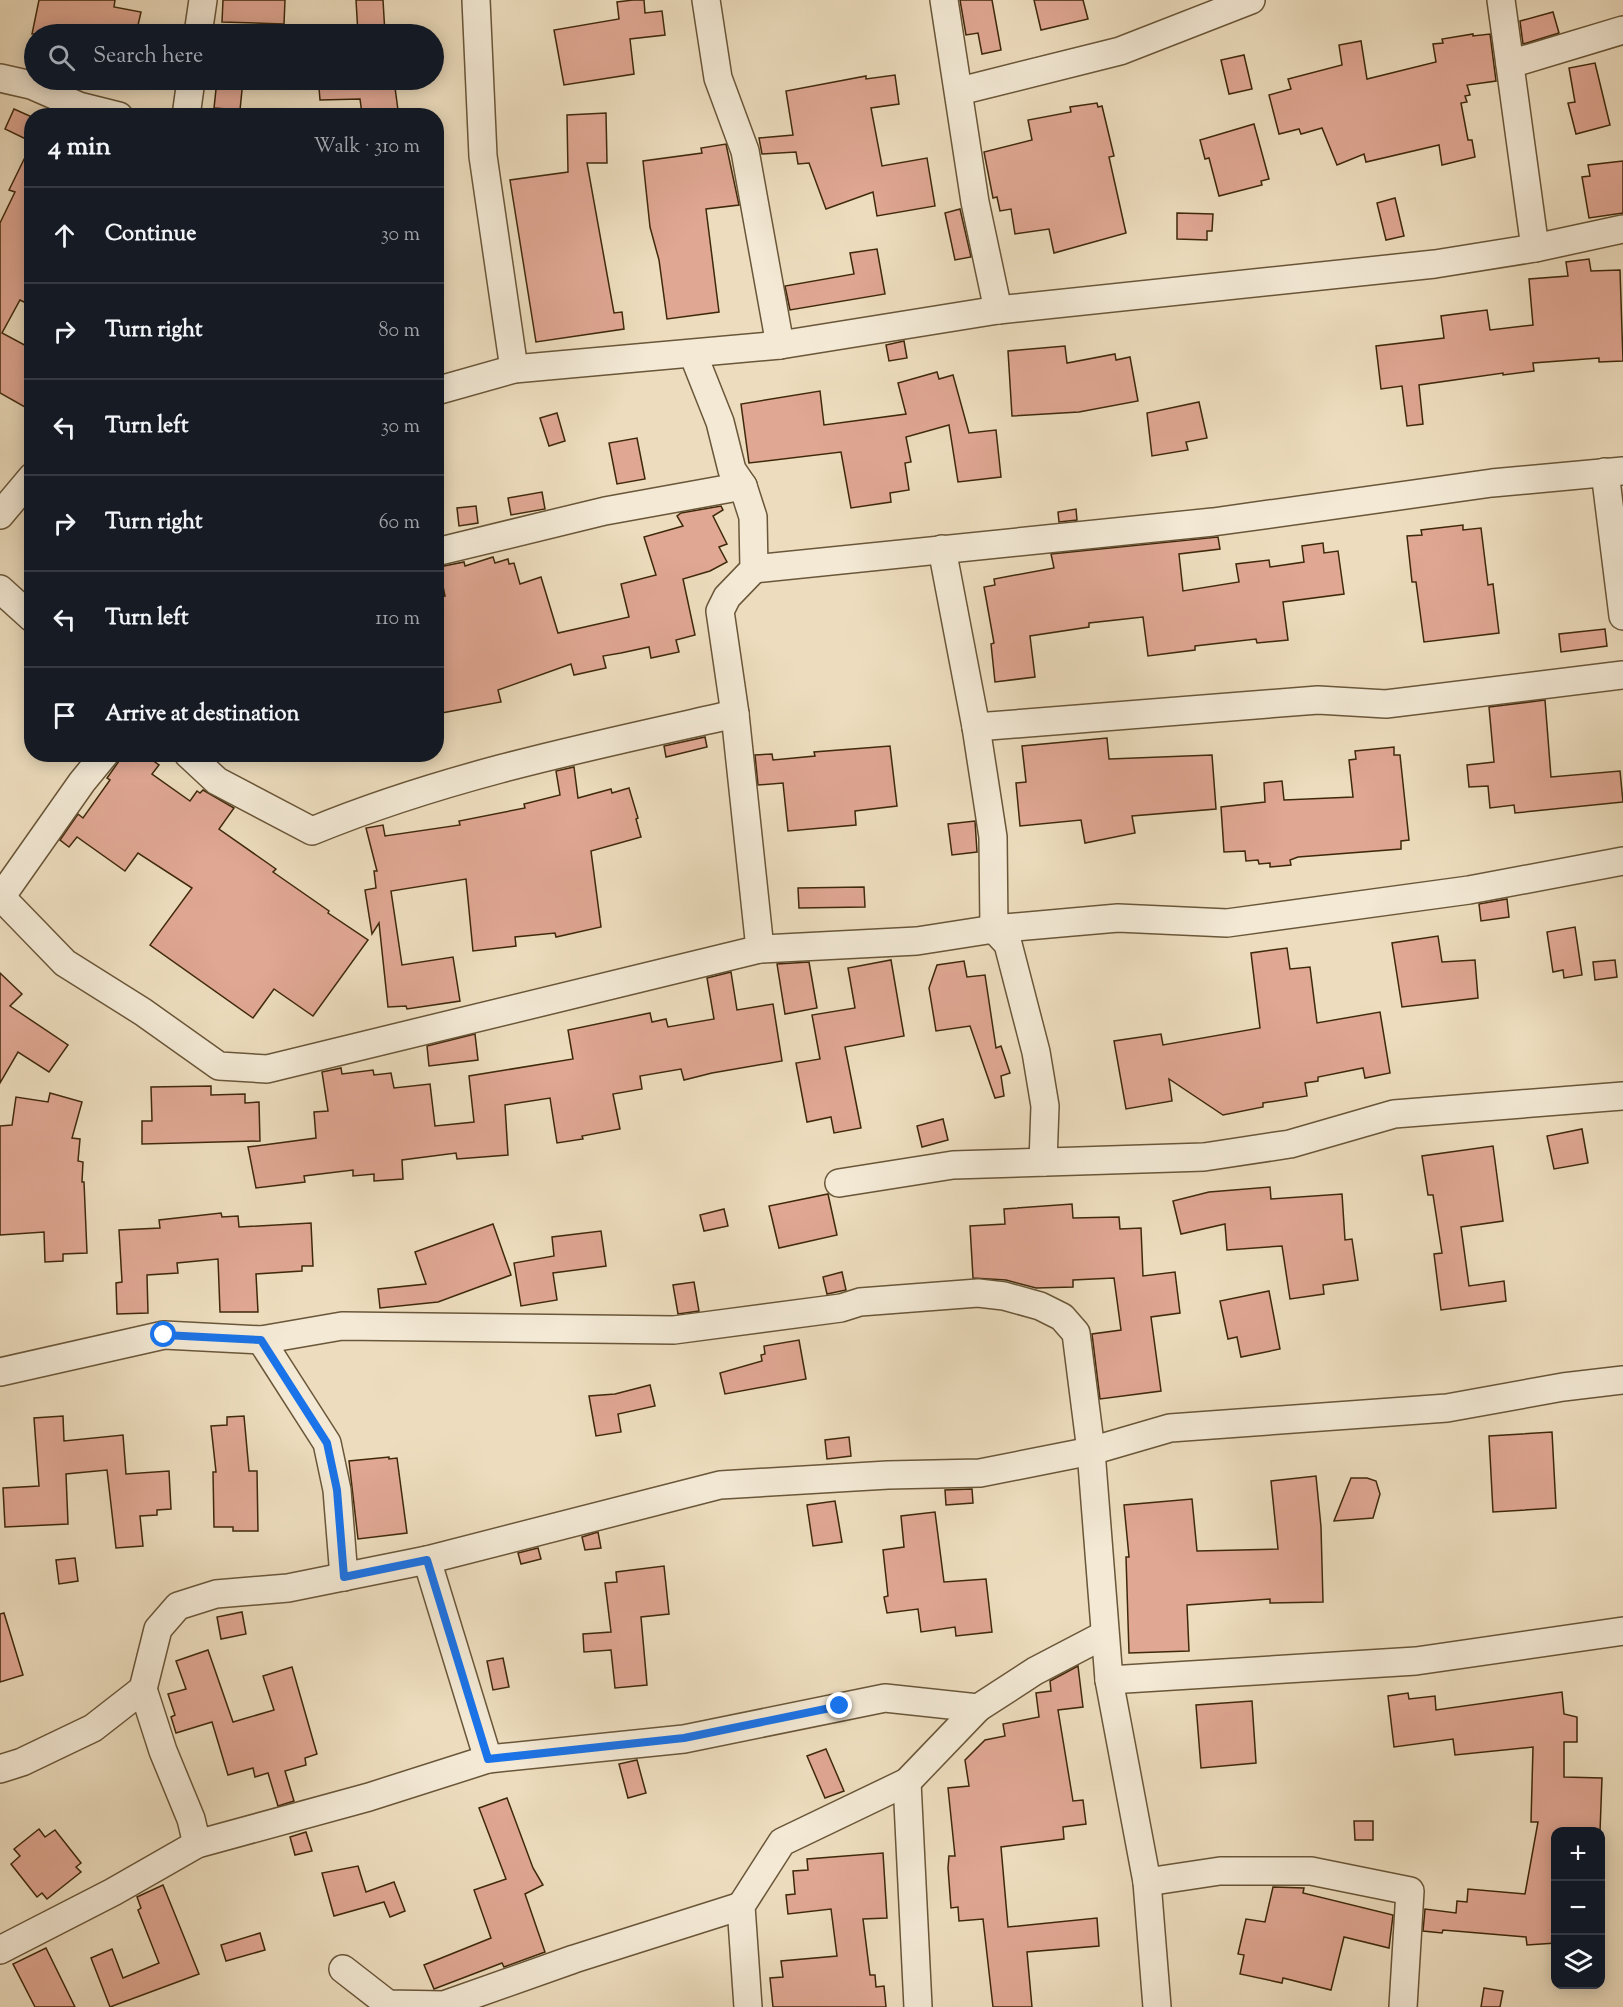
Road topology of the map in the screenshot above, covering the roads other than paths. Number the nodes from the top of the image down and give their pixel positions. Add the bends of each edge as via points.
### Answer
1 (203, 0) edge
2 (476, 0) edge
3 (706, 0) edge
4 (944, 0) edge
5 (1251, 0) edge
6 (1501, 0) edge
7 (199, 24) edge
8 (1623, 30) edge
9 (1510, 64) junction
10 (0, 78) edge
11 (24, 83) edge
12 (42, 90) edge
13 (190, 90) edge
14 (960, 91) junction
15 (87, 108) edge
16 (187, 108) edge
17 (1623, 229) edge
18 (1534, 248) junction
19 (998, 310) junction
20 (780, 345) junction
21 (693, 354) junction
22 (514, 369) junction
23 (444, 389) edge
24 (1614, 471) edge
25 (24, 486) edge
26 (743, 486) junction
27 (0, 515) edge
28 (942, 549) junction
29 (444, 550) edge
30 (754, 569) junction
31 (0, 589) edge
32 (24, 611) edge
33 (1623, 616) edge
34 (1623, 675) edge
35 (735, 714) junction
36 (976, 727) junction
37 (98, 762) edge
38 (197, 762) edge
39 (1623, 861) edge
40 (1, 897) edge
41 (994, 929) junction
42 (760, 949) junction
43 (1623, 1096) edge
44 (1043, 1162) junction
45 (839, 1183) dead end
46 (261, 1340) junction
47 (0, 1372) edge
48 (1623, 1380) edge
49 (1091, 1451) junction
50 (427, 1560) junction
51 (344, 1577) junction
52 (1623, 1631) edge
53 (1104, 1635) junction
54 (1109, 1680) junction
55 (143, 1689) junction
56 (978, 1708) junction
57 (488, 1759) junction
58 (0, 1769) edge
59 (907, 1782) junction
60 (197, 1844) junction
61 (1147, 1882) junction
62 (741, 1906) junction
63 (0, 1950) edge
64 (343, 1968) dead end
65 (747, 2007) edge
66 (918, 2007) edge
67 (1157, 2007) edge
68 (1403, 2007) edge

1 - 7 street
2 - 22 street via 483,156
3 - 20 street via 718,78 745,152
4 - 14 street
5 - 14 street via 1120,51
6 - 9 street
8 - 9 street
9 - 18 street
10 - 11 street
12 - 15 street
13 - 16 street
14 - 19 street via 975,202
17 - 18 street
18 - 19 street via 1412,267
19 - 20 street
20 - 21 street
21 - 22 street
21 - 26 street via 720,422 732,470
22 - 23 street
24 - 28 street via 1492,483 1213,522
24 - 33 street
25 - 27 street
26 - 29 street via 605,512
26 - 30 street via 753,517
28 - 30 street
28 - 36 street
30 - 35 street via 727,597 720,611
31 - 32 street
34 - 36 street via 1386,704 1318,700
35 - 38 street via 517,763 372,807 312,831 217,781
35 - 42 street
36 - 41 street via 993,837
37 - 40 street
39 - 41 street via 1469,890 1227,923 1118,918
40 - 42 street via 65,963 219,1066 267,1069
41 - 42 street via 917,941
41 - 44 street via 1008,944 1036,1052 1045,1106
43 - 44 street via 1394,1114 1290,1144 1204,1157
44 - 45 street via 953,1166
46 - 47 street via 164,1335
46 - 49 street via 342,1326 674,1330 841,1308 860,1302 978,1293 1004,1296 1062,1317 1076,1334
46 - 51 street via 327,1443 337,1490
48 - 49 street via 1447,1408 1170,1428
49 - 50 street via 980,1473 720,1485
49 - 53 street
50 - 51 street
50 - 57 street
51 - 55 street via 288,1588 216,1594 178,1606 158,1629
52 - 54 street via 1416,1661
53 - 54 street
53 - 56 street via 1035,1671
54 - 61 street
55 - 58 street via 93,1728
55 - 60 street
56 - 57 street via 885,1698 684,1738
56 - 59 street
57 - 60 street via 369,1797
59 - 62 street via 782,1842
59 - 66 street
60 - 63 street
61 - 67 street
61 - 68 street via 1220,1871 1311,1871 1410,1891
62 - 64 street via 444,2005 388,2004
62 - 65 street

